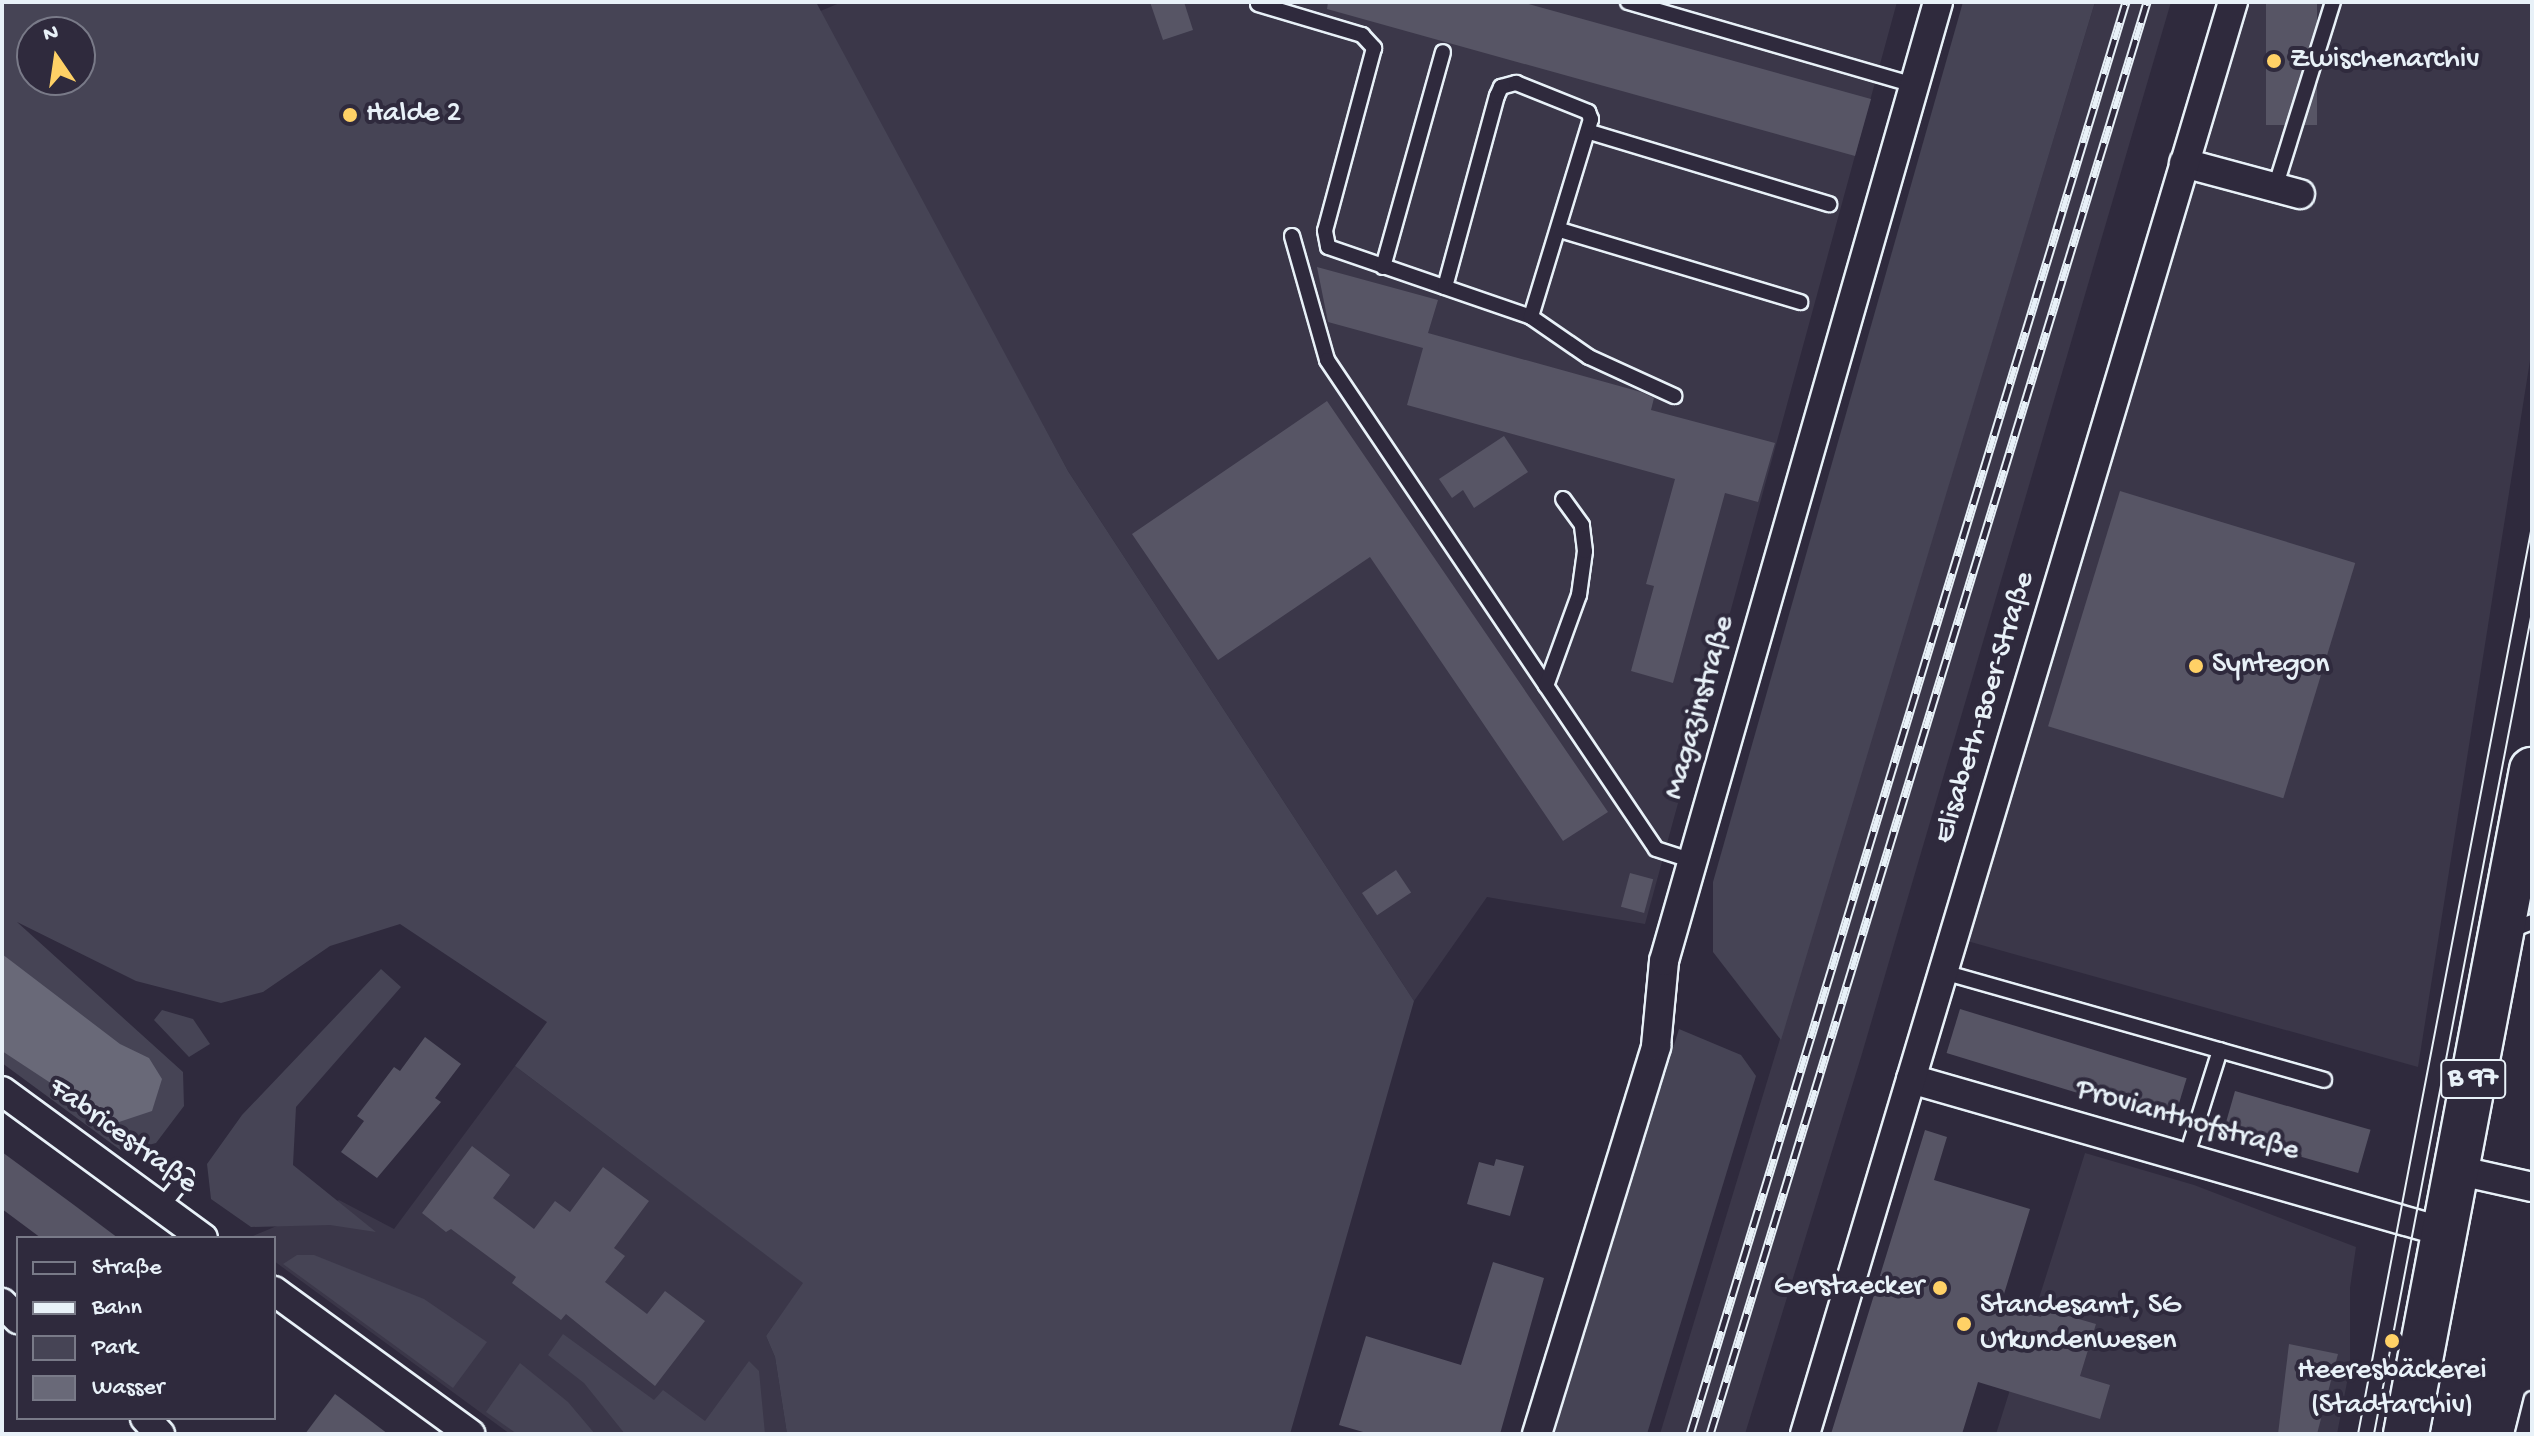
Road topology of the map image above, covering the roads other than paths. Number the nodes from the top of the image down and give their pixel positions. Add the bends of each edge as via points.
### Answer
1 (1628, 2) edge
2 (1938, 2) edge
3 (2233, 2) edge
4 (2333, 2) edge
5 (1258, 4) dead end
6 (1443, 52) dead end
7 (1914, 85) junction
8 (1590, 132) junction
9 (2184, 163) junction
10 (2288, 191) joint
11 (1829, 204) dead end
12 (1560, 230) junction
13 (1292, 236) dead end
14 (1383, 267) junction
15 (1445, 287) junction
16 (1800, 302) dead end
17 (1531, 317) junction
18 (1674, 396) dead end
19 (1563, 499) dead end
20 (1546, 686) junction
21 (2532, 770) edge
22 (1693, 861) junction
23 (2516, 928) edge
24 (1943, 972) junction
25 (2220, 1050) junction
26 (1911, 1079) junction
27 (2324, 1080) dead end
28 (2, 1091) edge
29 (2186, 1158) junction
30 (2456, 1170) junction
31 (186, 1176) dead end
32 (2532, 1187) edge
33 (161, 1207) junction
34 (2444, 1232) junction
35 (192, 1235) edge
36 (276, 1292) edge
37 (2532, 1399) edge
38 (470, 1434) edge
39 (1537, 1434) edge
40 (1805, 1434) edge
41 (2406, 1434) edge
42 (2523, 1434) edge

1 - 7 lane
2 - 7 street, Magazinstraße
3 - 9 street, Elisabeth-Boer-Straße
4 - 10 lane
5 - 14 lane via 1370,40 1372,58 1326,240 1334,252
6 - 14 lane
7 - 22 street, Magazinstraße
8 - 11 lane
8 - 12 lane
8 - 15 lane via 1588,112 1516,83 1501,87
9 - 10 street
9 - 24 street, Elisabeth-Boer-Straße
12 - 16 lane
12 - 17 lane
13 - 20 lane via 1327,360
14 - 15 lane
15 - 17 lane
17 - 18 lane via 1589,357
19 - 20 lane via 1582,525 1585,551 1579,595
20 - 22 lane via 1656,849
21 - 23 main road, B 97
22 - 39 street, Magazinstraße via 1664,961 1656,1046
23 - 30 main road, B 97
24 - 25 lane
24 - 26 street, Elisabeth-Boer-Straße
25 - 27 lane
25 - 29 lane
26 - 29 street, Provianthofstraße
26 - 40 street, Elisabeth-Boer-Straße
28 - 33 street, Fabricestraße
29 - 34 street, Provianthofstraße
30 - 32 street
30 - 34 main road, B 97
31 - 33 lane
33 - 35 street, Fabricestraße
34 - 41 main road, B 97
36 - 38 street
37 - 42 lane

